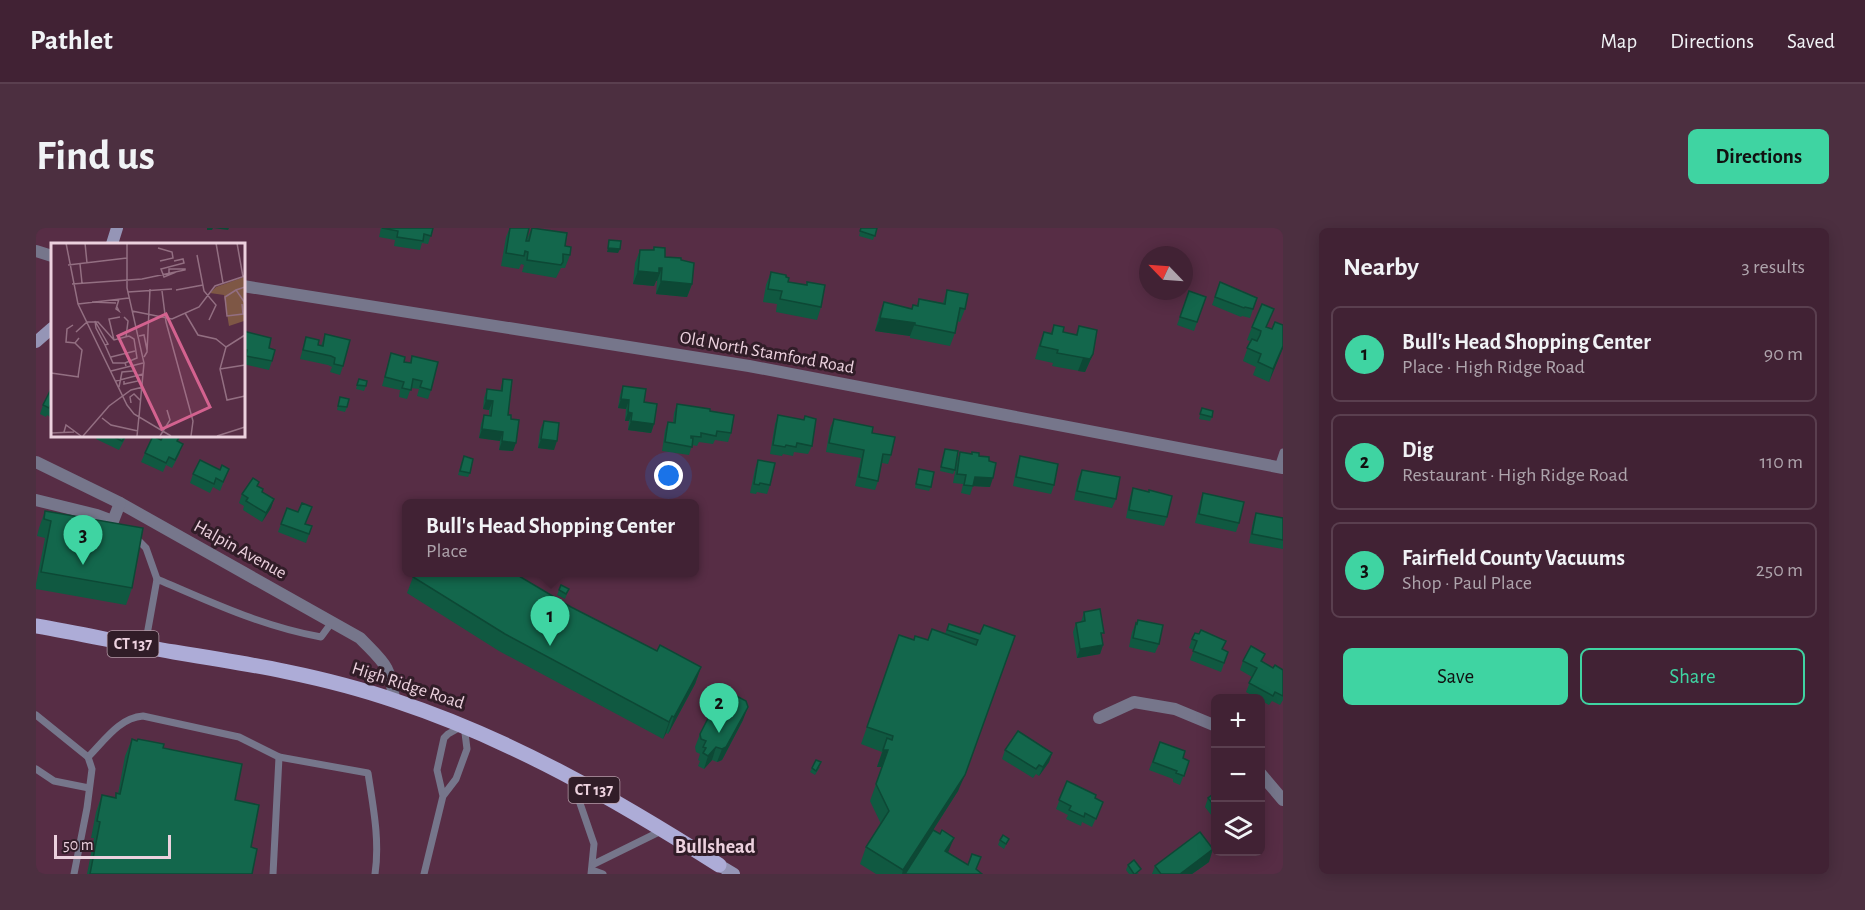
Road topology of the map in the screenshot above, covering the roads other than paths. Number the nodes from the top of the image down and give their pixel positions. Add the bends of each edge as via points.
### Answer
1 (117, 228) edge
2 (112, 243) edge
3 (36, 251) edge
4 (51, 256) edge
5 (244, 286) edge
6 (51, 329) edge
7 (36, 342) edge
8 (1283, 452) edge
9 (36, 462) edge
10 (1280, 467) edge
11 (36, 500) edge
12 (120, 502) junction
13 (130, 532) edge
14 (157, 579) junction
15 (332, 622) junction
16 (36, 626) edge
17 (145, 646) junction
18 (394, 700) junction
19 (36, 715) edge
20 (1099, 718) dead end
21 (1211, 724) edge
22 (464, 725) junction
23 (88, 757) junction
24 (279, 757) junction
25 (36, 769) edge
26 (572, 778) junction
27 (1265, 779) edge
28 (89, 788) junction
29 (443, 796) junction
30 (1283, 800) edge
31 (663, 830) junction
32 (592, 870) edge
33 (719, 871) edge
34 (74, 874) edge
35 (273, 874) edge
36 (375, 874) edge
37 (424, 874) edge
38 (603, 874) edge
39 (734, 874) edge

1 - 2 street
3 - 4 street
5 - 10 street, Old North Stamford Road via 749,366
6 - 7 street
8 - 10 lane
9 - 12 street, Halpin Avenue
11 - 12 street via 118,524
12 - 15 street, Halpin Avenue
13 - 14 lane via 146,548
14 - 15 lane via 220,606 304,634 321,637
14 - 17 lane
15 - 18 street, Halpin Avenue via 360,638 385,664 391,675
16 - 17 main road, High Ridge Road / CT 137
17 - 18 main road, High Ridge Road / CT 137 via 319,678
18 - 22 main road, High Ridge Road / CT 137
19 - 23 lane
20 - 21 street via 1134,702 1175,709
22 - 26 main road, High Ridge Road / CT 137
22 - 29 lane via 466,749 456,779
22 - 29 lane via 444,738 437,770
23 - 24 lane via 121,723 143,716 239,737
23 - 28 lane via 92,769
24 - 35 lane
24 - 36 lane via 368,773 375,817
25 - 28 lane via 54,781
26 - 31 main road, High Ridge Road / CT 137
26 - 32 lane via 594,844
27 - 30 street
28 - 34 lane
29 - 37 lane
31 - 32 lane
31 - 33 main road, High Ridge Road / CT 137
32 - 38 lane
33 - 39 street, High Ridge Road

